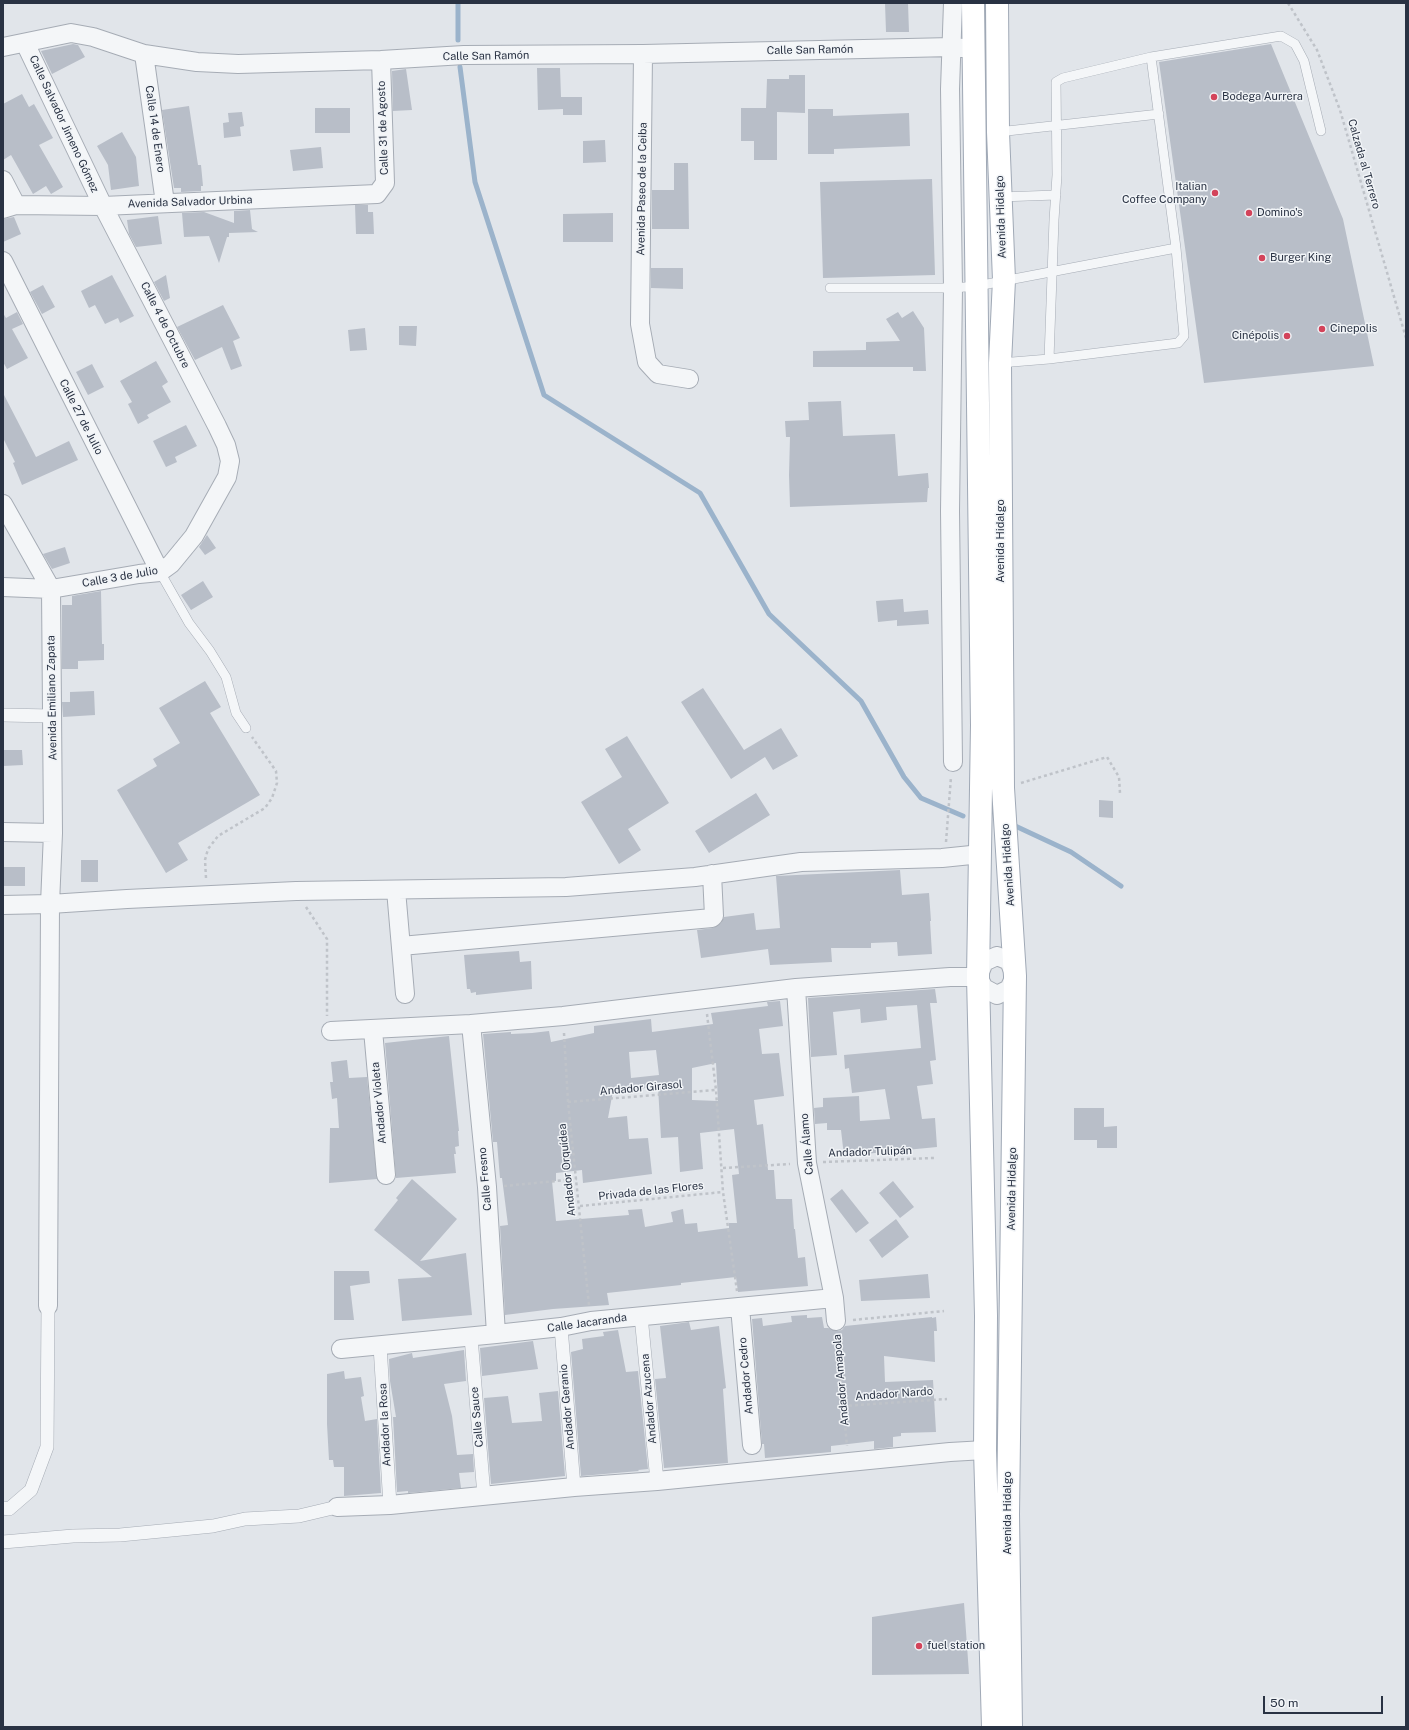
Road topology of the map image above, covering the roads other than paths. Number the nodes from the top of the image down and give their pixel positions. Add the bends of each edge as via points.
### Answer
1 (952, 3) edge
2 (973, 3) edge
3 (997, 3) edge
4 (25, 42) junction
5 (3, 47) edge
6 (952, 47) junction
7 (974, 49) junction
8 (144, 54) junction
9 (643, 54) junction
10 (1150, 57) junction
11 (381, 60) junction
12 (1159, 114) junction
13 (1057, 125) junction
14 (1321, 131) dead end
15 (998, 132) junction
16 (3, 180) edge
17 (377, 194) joint
18 (1056, 195) junction
19 (1000, 197) junction
20 (165, 203) junction
21 (103, 206) junction
22 (10, 207) edge
23 (1176, 248) junction
24 (3, 262) edge
25 (1052, 270) junction
26 (1004, 280) junction
27 (977, 286) junction
28 (830, 288) dead end
29 (953, 288) junction
30 (1049, 359) junction
31 (1000, 363) junction
32 (689, 379) dead end
33 (226, 445) joint
34 (3, 504) edge
35 (160, 572) junction
36 (3, 587) edge
37 (51, 589) junction
38 (3, 715) edge
39 (52, 716) junction
40 (246, 728) road end
41 (953, 762) dead end
42 (3, 832) edge
43 (53, 833) junction
44 (981, 854) junction
45 (712, 874) junction
46 (396, 890) junction
47 (50, 904) junction
48 (3, 905) edge
49 (401, 946) junction
50 (1015, 976) junction
51 (978, 977) junction
52 (796, 988) junction
53 (405, 994) dead end
54 (471, 1024) junction
55 (373, 1030) junction
56 (331, 1031) road end
57 (386, 1175) dead end
58 (834, 1298) junction
59 (48, 1306) joint
60 (740, 1307) junction
61 (641, 1316) junction
62 (836, 1321) road end
63 (561, 1327) junction
64 (496, 1334) junction
65 (471, 1337) junction
66 (380, 1346) junction
67 (341, 1349) dead end
68 (752, 1445) dead end
69 (985, 1450) junction
70 (657, 1481) junction
71 (574, 1487) junction
72 (484, 1496) junction
73 (390, 1505) junction
74 (337, 1507) joint
75 (3, 1508) edge
76 (3, 1542) edge
77 (993, 1727) edge
78 (1011, 1727) edge

1 - 6 street
2 - 7 main road, Avenida Hidalgo
3 - 15 main road, Avenida Hidalgo
4 - 5 street, Calle San Ramón
4 - 8 street, Calle San Ramón via 71,33 94,37
4 - 21 street, Calle Salvador Jimeno Gómez
6 - 7 street, Calle San Ramón
6 - 9 street, Calle San Ramón
6 - 29 street via 950,89
7 - 27 main road, Avenida Hidalgo
8 - 11 street, Calle San Ramón via 197,62 238,64
8 - 20 street, Calle 14 de Enero
9 - 11 street, Calle San Ramón via 464,55
9 - 32 street, Avenida Paseo de la Ceiba via 640,324 647,362 658,374
10 - 12 lane
10 - 13 lane via 1063,78 1056,82
10 - 14 lane via 1280,36 1295,44 1304,62
11 - 17 street, Calle 31 de Agosto via 385,183
12 - 13 lane
12 - 23 lane
13 - 15 lane
13 - 18 lane
15 - 19 main road, Avenida Hidalgo
16 - 22 street
17 - 20 street, Avenida Salvador Urbina
18 - 19 lane
18 - 25 lane
19 - 26 main road, Avenida Hidalgo
20 - 21 street, Avenida Salvador Urbina
21 - 22 street, Avenida Salvador Urbina
21 - 33 street, Calle 4 de Octubre
23 - 25 lane
23 - 30 lane via 1184,336 1178,343
24 - 35 street, Calle 27 de Julio
25 - 26 lane
25 - 30 lane
26 - 27 lane
26 - 31 main road, Avenida Hidalgo
27 - 29 lane
27 - 44 main road, Avenida Hidalgo
28 - 29 lane
29 - 41 street via 950,511
30 - 31 lane
31 - 50 main road, Avenida Hidalgo via 1003,788
33 - 35 street, Calle 3 de Julio via 230,461 227,477 194,536 171,564
34 - 37 street, Avenida Emiliano Zapata
35 - 37 street, Calle 3 de Julio
35 - 40 lane via 189,623 226,677 236,713
36 - 37 street, Calle 3 de Julio
37 - 39 street, Avenida Emiliano Zapata
38 - 39 street
39 - 43 street, Avenida Emiliano Zapata
42 - 43 street
43 - 47 street, Avenida Emiliano Zapata
44 - 45 street via 942,858 801,862
44 - 51 main road, Avenida Hidalgo
45 - 46 street via 566,887
45 - 49 street via 712,918
46 - 47 street via 296,891
46 - 49 street
47 - 48 street
47 - 59 street, Avenida Emiliano Zapata
49 - 53 street
50 - 51 street via 1009,989 997,995 984,988
50 - 51 street via 1009,961 997,956 984,962
50 - 78 main road, Avenida Hidalgo via 1008,1514
51 - 52 street
51 - 69 main road, Avenida Hidalgo via 986,1316
52 - 54 street via 563,1016
52 - 58 street, Calle Álamo via 808,1163
54 - 55 street
54 - 64 street, Calle Fresno via 487,1187
55 - 56 street
55 - 57 street, Andador Violeta
58 - 60 street, Calle Jacaranda
58 - 62 street, Andador Amapola
59 - 75 street via 47,1447 31,1490 9,1509
60 - 61 street, Calle Jacaranda
60 - 68 street, Andador Cedro
61 - 63 street, Calle Jacaranda
61 - 70 street, Andador Azucena
63 - 64 street, Calle Jacaranda
63 - 71 street, Andador Geranio
64 - 65 street, Calle Jacaranda
65 - 66 street, Calle Jacaranda
65 - 72 street, Calle Sauce
66 - 67 street, Calle Jacaranda
66 - 73 street, Andador la Rosa
69 - 70 street
69 - 77 main road, Avenida Hidalgo
70 - 71 street
71 - 72 street
72 - 73 street
73 - 74 street
74 - 76 street via 299,1516 245,1519 213,1526

